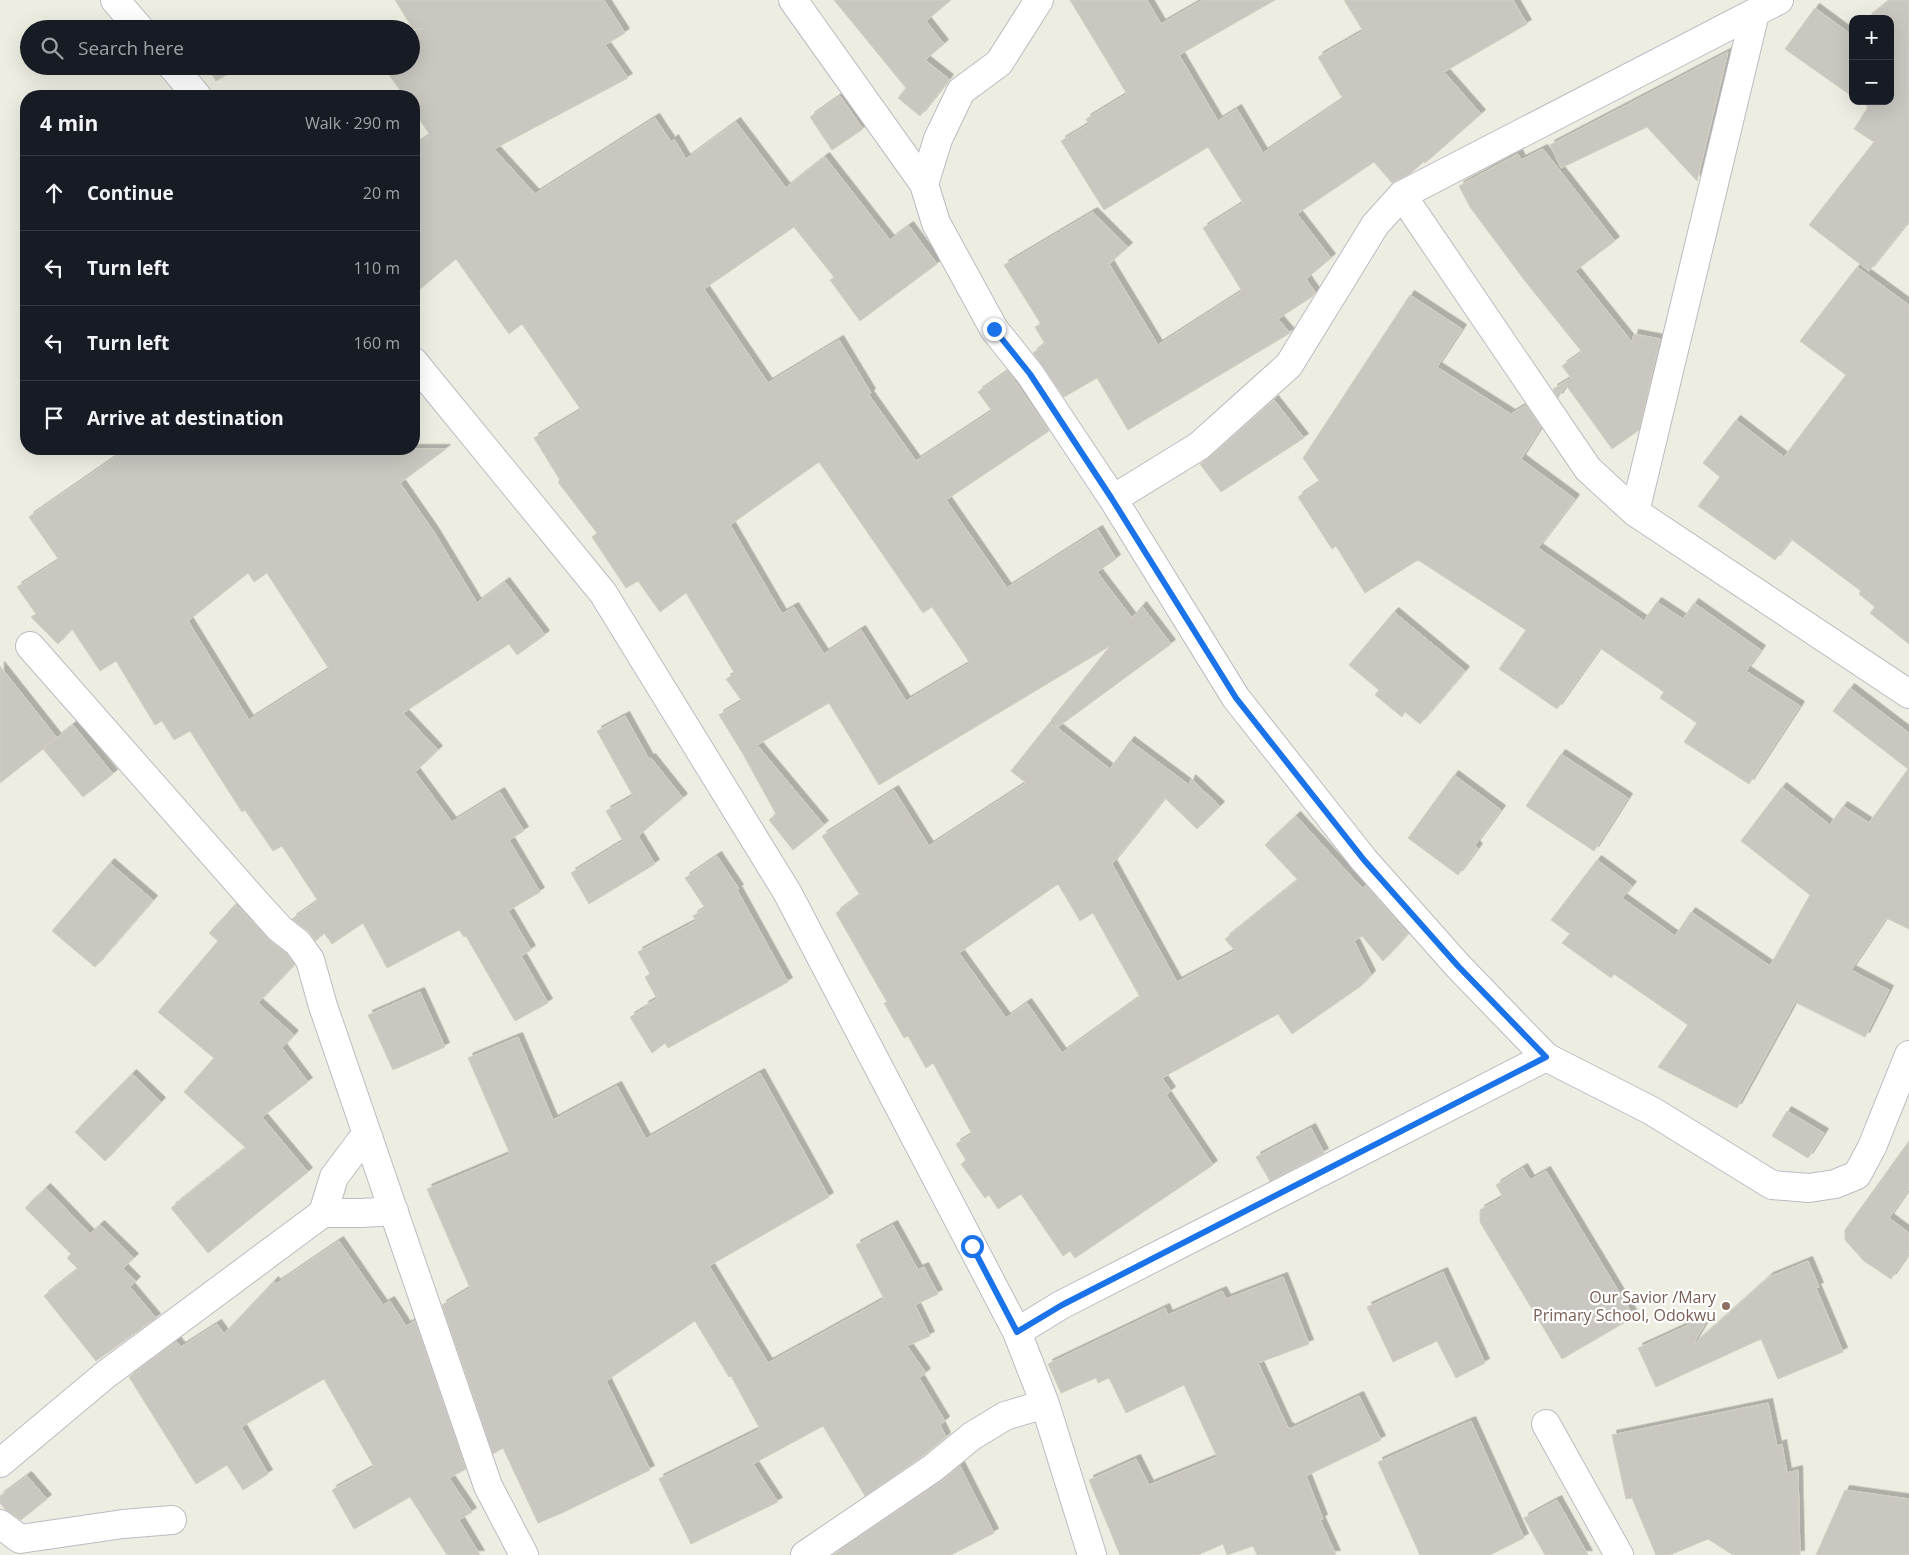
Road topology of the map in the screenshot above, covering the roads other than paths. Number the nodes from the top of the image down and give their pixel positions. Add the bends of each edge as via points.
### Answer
1 (116, 0) edge
2 (793, 0) edge
3 (1039, 0) edge
4 (1779, 0) edge
5 (1755, 13) junction
6 (133, 20) edge
7 (180, 75) edge
8 (192, 90) edge
9 (924, 184) junction
10 (1402, 195) junction
11 (420, 369) edge
12 (1112, 499) junction
13 (1635, 512) junction
14 (30, 646) dead end
15 (1909, 694) edge
16 (1909, 1055) edge
17 (1546, 1057) junction
18 (369, 1139) junction
19 (394, 1211) junction
20 (323, 1213) junction
21 (1017, 1332) junction
22 (1045, 1404) junction
23 (1546, 1424) dead end
24 (0, 1463) edge
25 (172, 1520) dead end
26 (0, 1524) edge
27 (524, 1555) edge
28 (805, 1555) edge
29 (1092, 1555) edge
30 (1619, 1555) edge

1 - 6 street
2 - 9 street
3 - 9 street via 999,63 960,91 938,139
4 - 5 street
5 - 10 street
5 - 13 street
7 - 8 street
9 - 12 street via 936,223 994,329 1030,374
10 - 12 street via 1375,225 1290,365 1199,446
10 - 13 street via 1588,470
11 - 21 street via 603,594 787,892
12 - 17 street via 1236,698 1364,860 1458,966
13 - 15 street
14 - 18 street via 251,898 298,943 310,960
16 - 17 street via 1872,1147 1857,1175 1835,1184 1809,1188 1772,1185 1652,1111
17 - 21 street via 1062,1305
18 - 19 street
18 - 20 street via 361,1141 334,1177
19 - 20 street
19 - 27 street via 488,1486
20 - 24 street via 105,1375
21 - 22 street
22 - 28 street via 1005,1416 972,1436 933,1468
22 - 29 street
23 - 30 street
25 - 26 street via 20,1539

